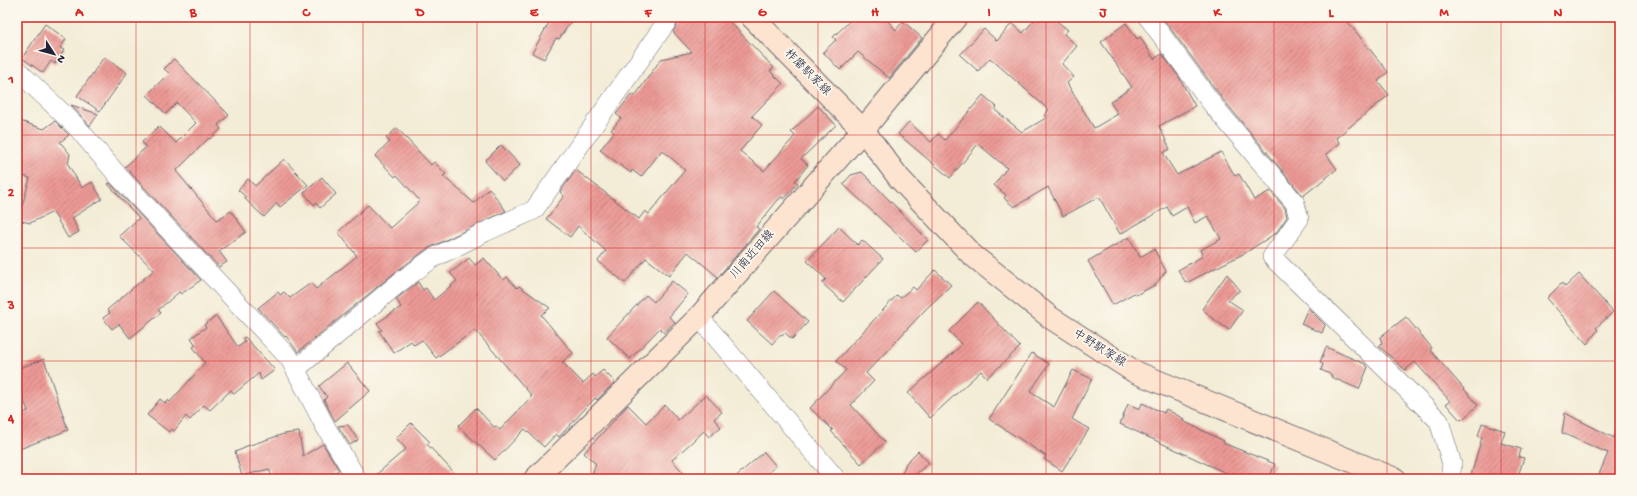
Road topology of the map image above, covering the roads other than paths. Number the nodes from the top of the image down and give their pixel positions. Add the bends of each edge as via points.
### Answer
1 (670, 17) edge
2 (752, 17) edge
3 (956, 17) edge
4 (1148, 17) edge
5 (17, 70) edge
6 (863, 130) junction
7 (699, 317) junction
8 (296, 369) junction
9 (357, 479) edge
10 (535, 479) edge
11 (836, 479) edge
12 (1396, 479) edge
13 (1450, 479) edge

1 - 8 street via 534,210 433,258 400,282
2 - 6 main road, 柞磨駅家線
3 - 6 main road, 川南近田線
4 - 13 street via 1213,105 1295,203 1299,219 1272,257 1439,421 1452,464
5 - 8 street via 76,126 120,178 290,359
6 - 7 main road, 川南近田線
6 - 12 main road, 中野駅家線 via 899,178 971,254 1052,318 1135,372
7 - 10 main road, 川南近田線
7 - 11 street
8 - 9 street via 325,426

